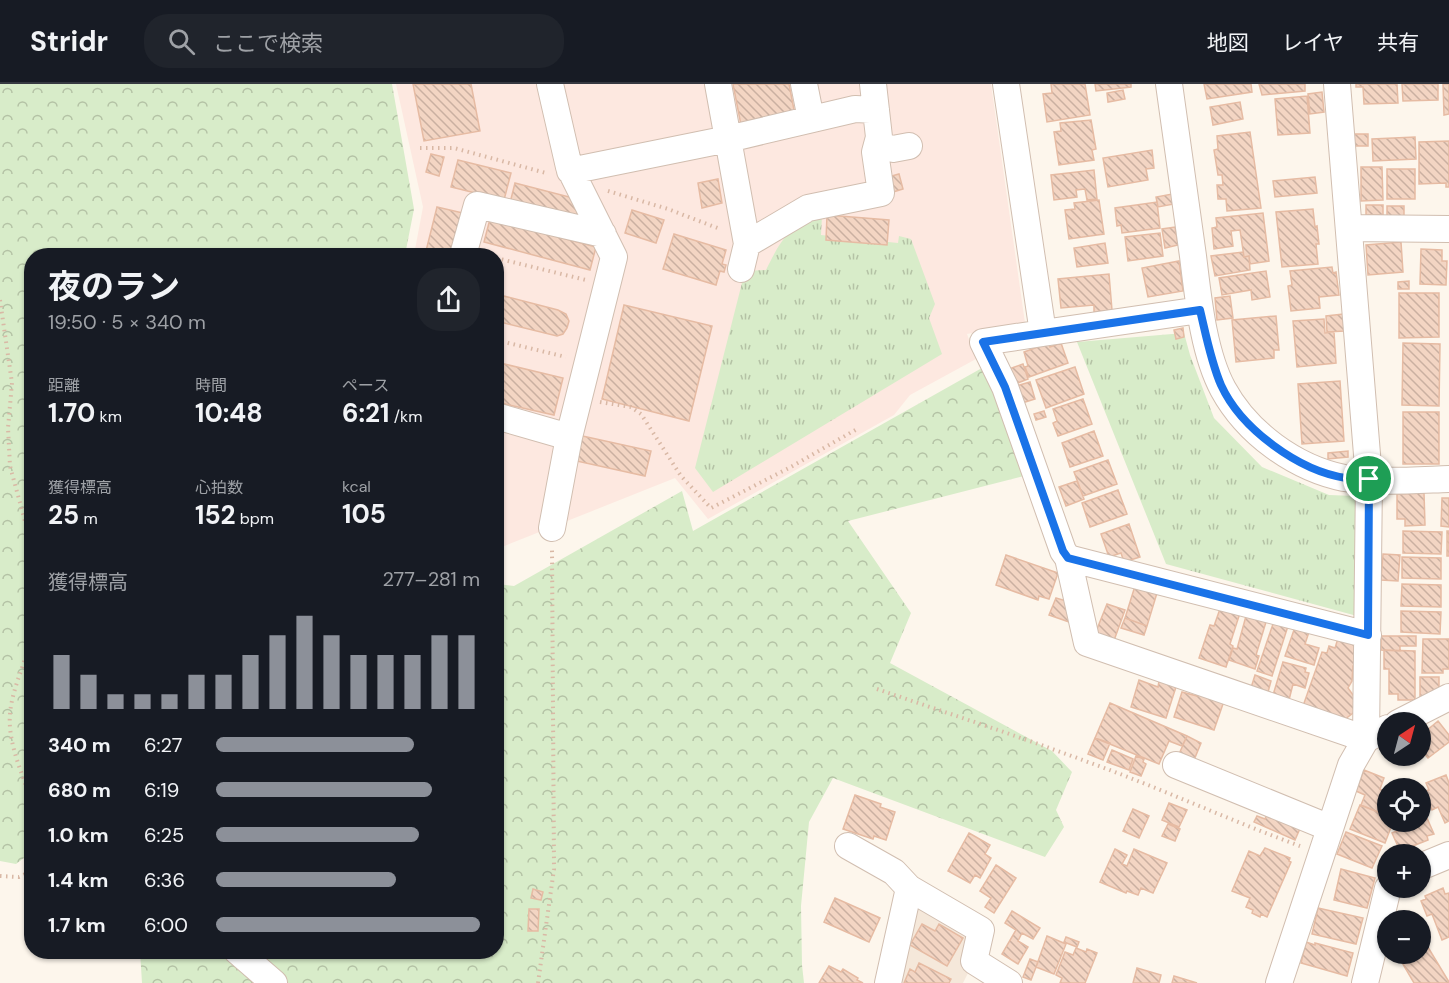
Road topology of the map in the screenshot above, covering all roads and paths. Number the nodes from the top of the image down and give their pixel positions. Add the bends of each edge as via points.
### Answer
1 (550, 84) edge
2 (718, 84) edge
3 (804, 84) edge
4 (873, 84) edge
5 (1006, 84) edge
6 (1169, 84) edge
7 (1337, 84) edge
8 (876, 110) junction
9 (811, 119) junction
10 (728, 139) junction
11 (877, 145) junction
12 (909, 146) dead end
13 (570, 171) junction
14 (1348, 228) junction
15 (1449, 229) edge
16 (603, 234) junction
17 (747, 244) junction
18 (466, 248) edge
19 (504, 260) edge
20 (741, 269) dead end
21 (607, 285) junction
22 (0, 300) edge
23 (1200, 310) junction
24 (1043, 333) junction
25 (504, 342) edge
26 (587, 362) junction
27 (579, 398) junction
28 (504, 418) edge
29 (857, 429) dead end
30 (569, 437) junction
31 (1369, 479) junction
32 (1449, 479) edge
33 (24, 518) edge
34 (552, 528) joint
35 (1068, 558) junction
36 (1368, 635) junction
37 (24, 661) edge
38 (877, 689) dead end
39 (1449, 697) edge
40 (1420, 712) edge
41 (1377, 733) edge
42 (1176, 765) dead end
43 (24, 780) edge
44 (1330, 828) junction
45 (848, 846) dead end
46 (1322, 854) junction
47 (1449, 855) edge
48 (1431, 862) edge
49 (24, 875) edge
50 (0, 876) edge
51 (909, 888) junction
52 (1386, 898) edge
53 (246, 959) edge
54 (274, 983) edge
55 (538, 983) edge
56 (888, 983) edge
57 (1010, 983) edge
58 (1280, 983) edge
59 (1365, 983) edge

1 - 13 street
2 - 10 street
3 - 9 street
4 - 8 street
5 - 24 street
6 - 23 street
7 - 14 street
8 - 9 street via 855,109
8 - 11 street
9 - 10 street
10 - 13 street
10 - 17 street
11 - 12 street
11 - 17 street via 881,193 808,208
13 - 16 street
14 - 15 street
14 - 31 street
16 - 18 street via 477,205
16 - 21 street via 614,257
17 - 20 street
19 - 21 path
21 - 26 street
22 - 33 path via 12,383 10,466
23 - 24 street
23 - 31 street via 1222,387 1248,423 1283,452 1319,471
24 - 35 street via 983,342 1005,387
25 - 26 path
26 - 27 street
27 - 29 path via 631,407 641,414 681,476 711,508
27 - 30 street
28 - 30 street
30 - 34 street
31 - 32 street
31 - 36 street
34 - 55 path via 554,869
35 - 36 street
35 - 41 street via 1087,643
36 - 41 street
37 - 43 path via 10,726
38 - 46 path via 1087,761
39 - 40 street
41 - 44 street via 1351,765
42 - 44 street
44 - 46 street
45 - 51 street via 894,872
46 - 58 street
47 - 48 street
49 - 50 path
51 - 56 street
51 - 57 street via 981,930 974,961
52 - 59 street
53 - 54 street

